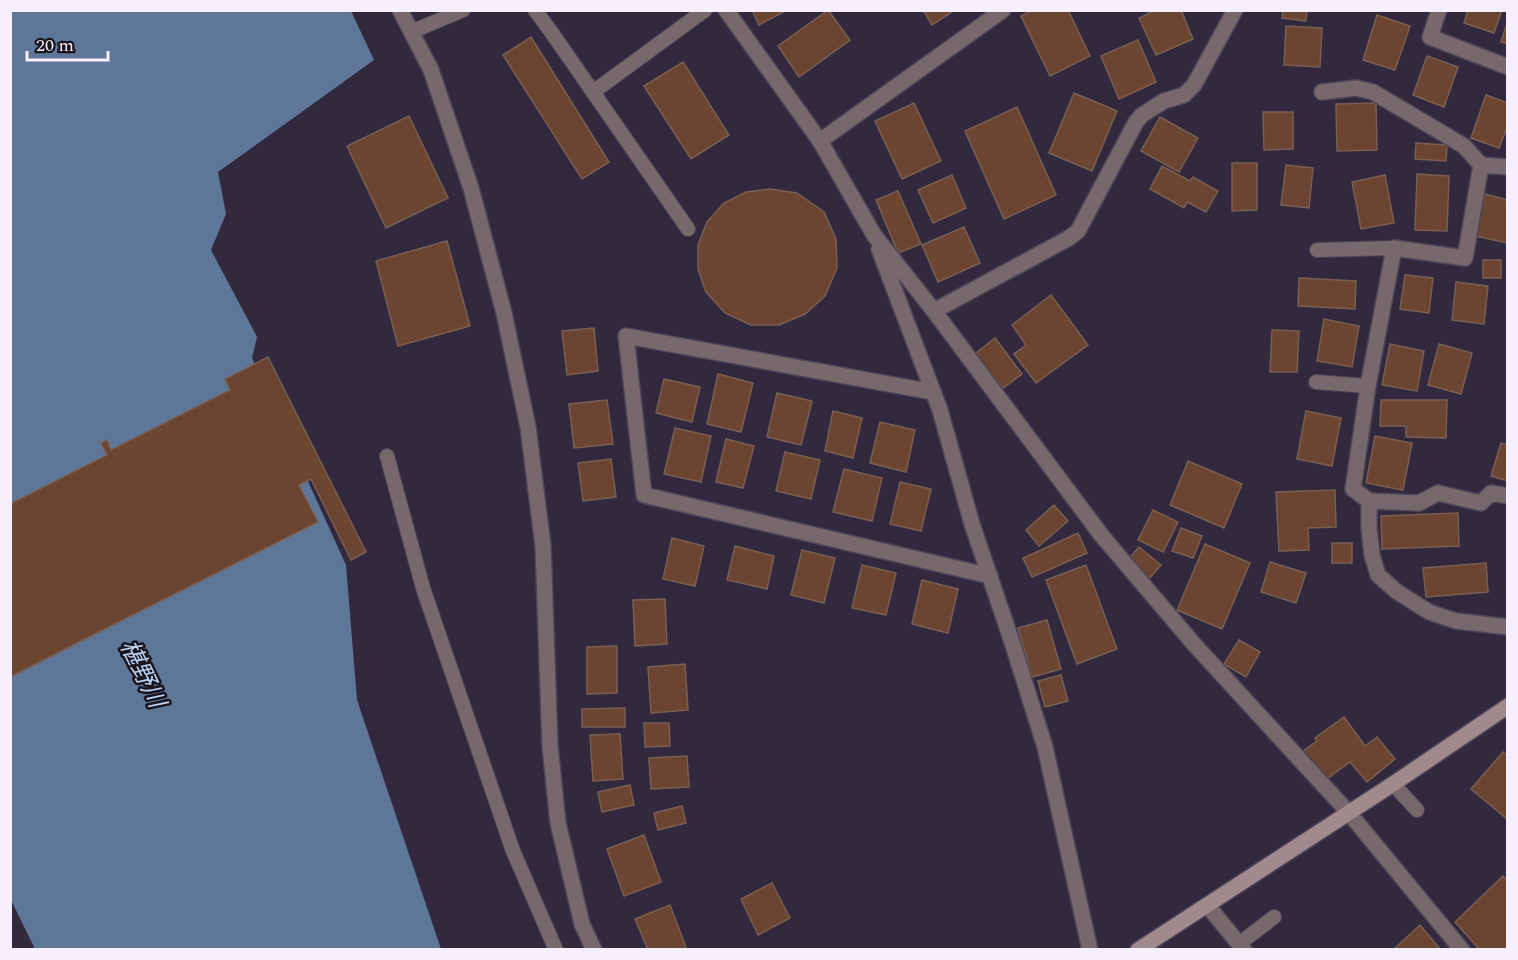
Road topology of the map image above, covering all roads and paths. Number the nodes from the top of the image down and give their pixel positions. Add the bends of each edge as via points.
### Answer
1 (400, 10) edge
2 (463, 10) edge
3 (535, 10) edge
4 (705, 10) edge
5 (726, 10) edge
6 (1235, 10) edge
7 (1439, 10) edge
8 (998, 12) edge
9 (411, 32) junction
10 (1508, 67) edge
11 (593, 92) junction
12 (1322, 92) dead end
13 (820, 141) junction
14 (1481, 165) junction
15 (1508, 167) edge
16 (688, 229) dead end
17 (873, 235) junction
18 (1394, 248) junction
19 (1317, 250) dead end
20 (934, 311) junction
21 (1316, 382) dead end
22 (1368, 386) junction
23 (933, 392) junction
24 (387, 456) dead end
25 (1508, 496) edge
26 (1369, 501) junction
27 (990, 576) junction
28 (1508, 627) edge
29 (1508, 706) edge
30 (1393, 784) junction
31 (1418, 810) dead end
32 (1348, 813) junction
33 (1207, 905) junction
34 (1274, 917) dead end
35 (1242, 947) edge
36 (556, 950) edge
37 (594, 950) edge
38 (1090, 950) edge
39 (1138, 950) edge
40 (1462, 950) edge

1 - 9 street
2 - 9 lane
3 - 11 lane
4 - 11 lane
5 - 13 street
6 - 20 street via 1194,85 1184,95 1164,101 1136,122 1078,231
7 - 10 street via 1430,37
8 - 13 street
9 - 37 street via 431,70 471,188 504,313 528,427 543,546 550,746 558,823 582,924
11 - 16 lane
12 - 14 street via 1356,88 1373,92 1464,146
13 - 17 street
14 - 15 street
14 - 18 street via 1466,258
17 - 20 street
17 - 23 street
18 - 19 lane
18 - 22 street
20 - 32 street via 1102,536
21 - 22 lane
22 - 26 street via 1353,489
23 - 27 street
23 - 27 street via 626,336 644,495
24 - 36 lane via 423,588 513,851
25 - 26 street via 1491,493 1481,503 1438,493 1419,503
26 - 28 street via 1372,555 1378,575 1429,612 1456,621
27 - 38 street via 1045,747
29 - 30 street
30 - 31 lane
30 - 32 street
32 - 33 street
32 - 40 street
33 - 35 street
33 - 39 street
34 - 35 lane

